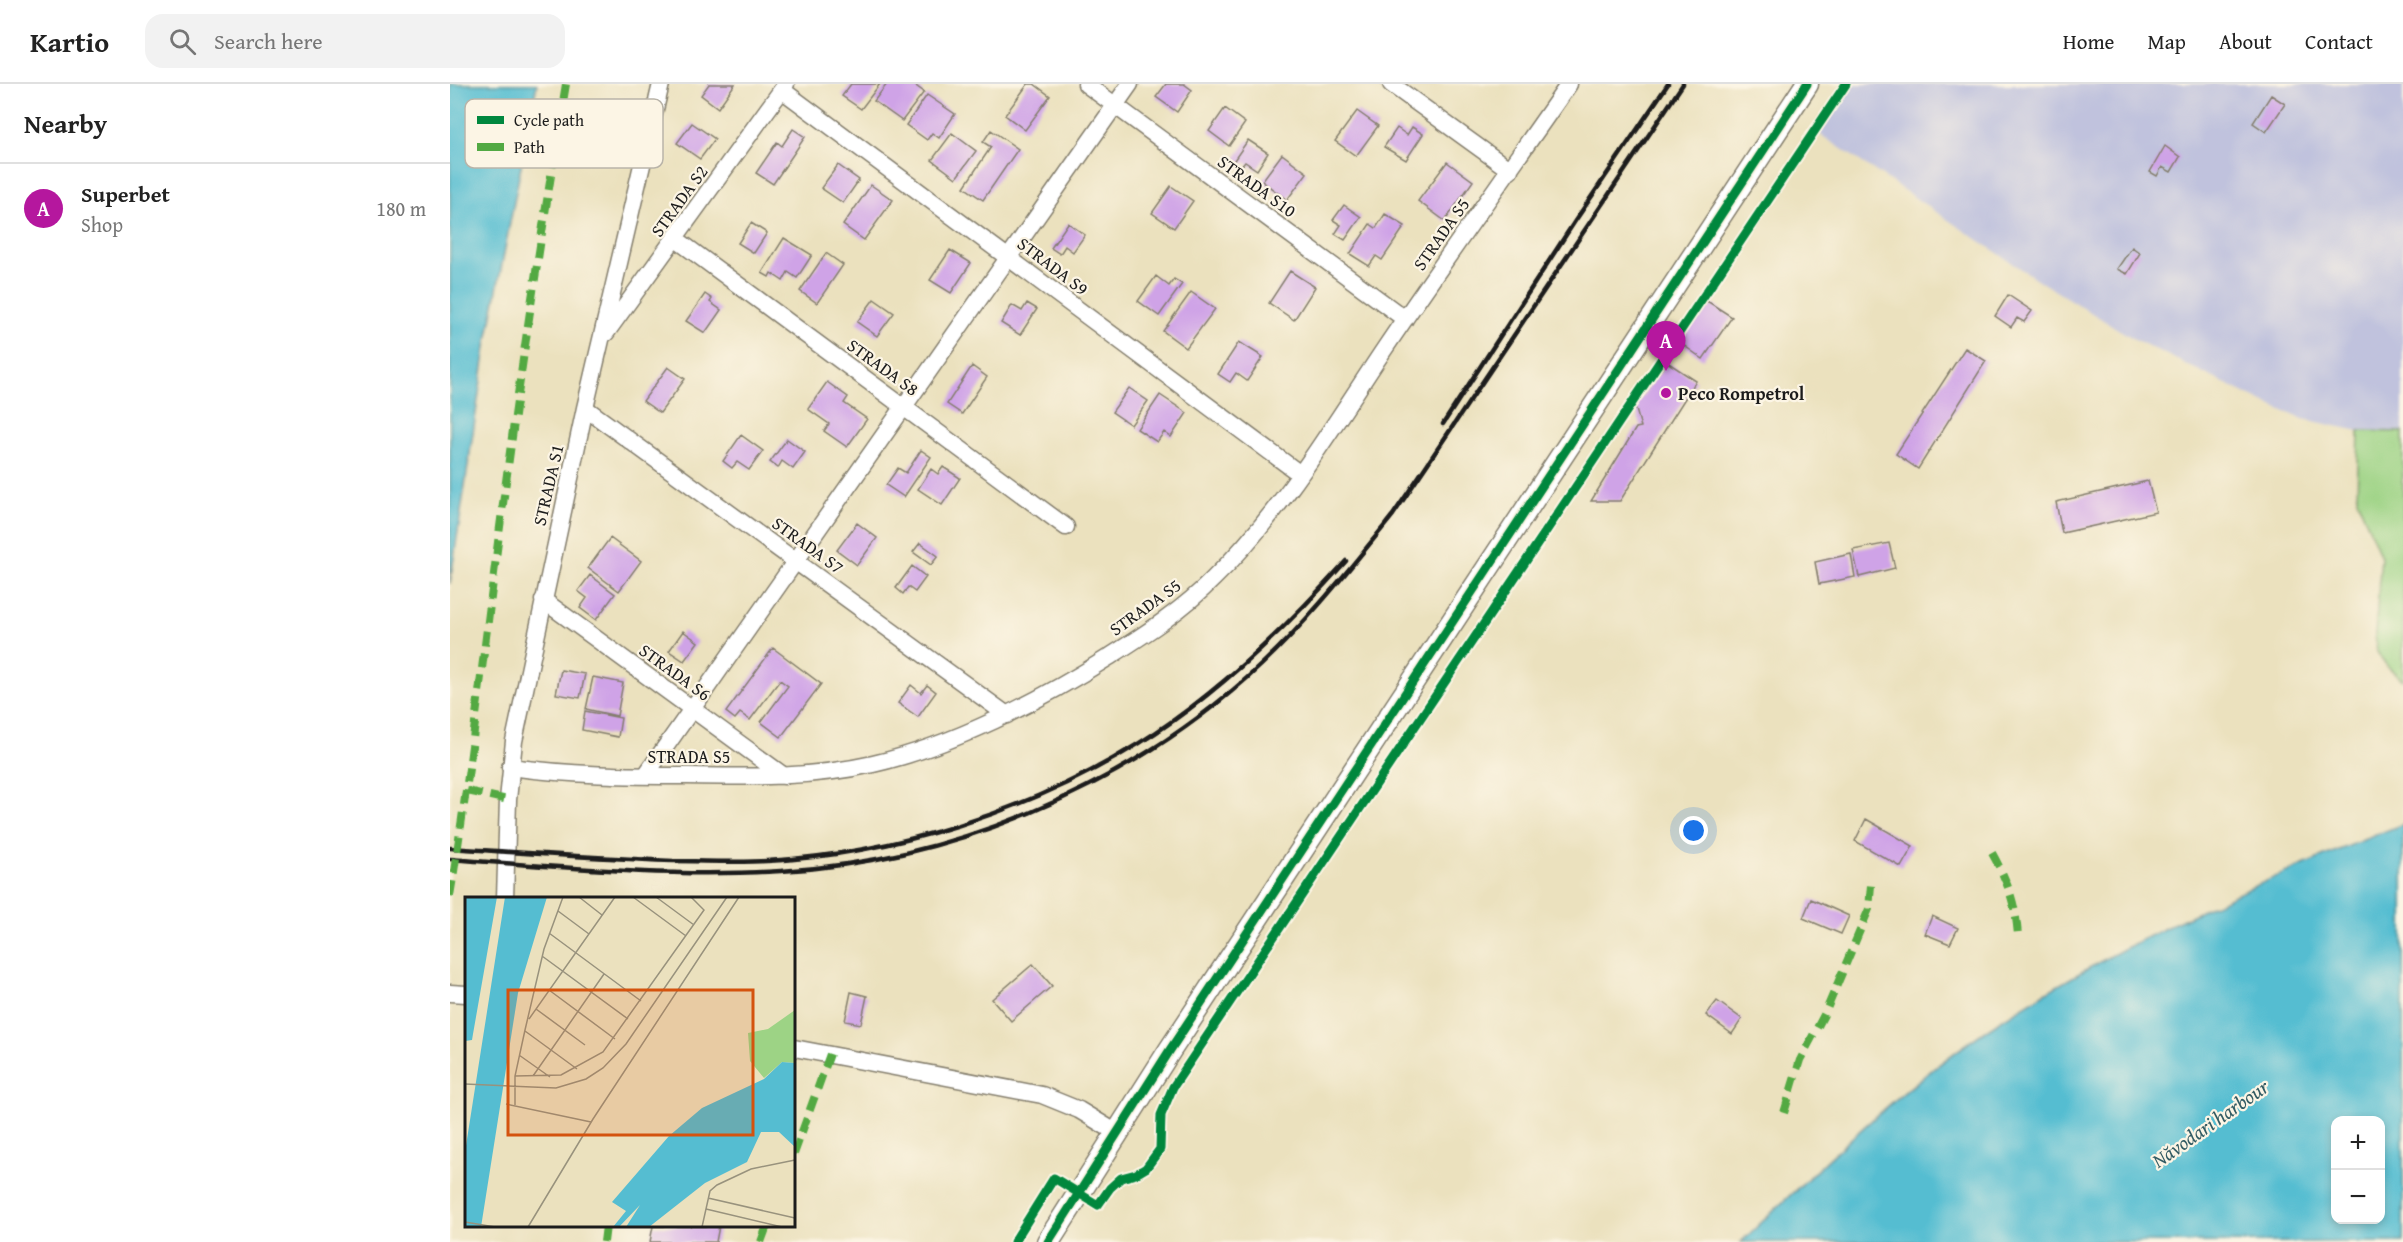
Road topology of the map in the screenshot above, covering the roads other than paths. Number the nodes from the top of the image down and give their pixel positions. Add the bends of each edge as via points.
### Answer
1 (661, 84) edge
2 (1086, 84) edge
3 (1130, 84) edge
4 (1391, 84) edge
5 (1569, 84) edge
6 (1806, 84) edge
7 (784, 87) edge
8 (658, 99) edge
9 (1115, 105) junction
10 (642, 168) edge
11 (1510, 170) junction
12 (676, 239) junction
13 (1008, 257) junction
14 (1404, 319) junction
15 (602, 339) junction
16 (903, 407) junction
17 (585, 408) junction
18 (1300, 474) junction
19 (1066, 527) dead end
20 (796, 561) junction
21 (543, 600) junction
22 (692, 709) junction
23 (1007, 715) junction
24 (510, 767) junction
25 (645, 776) junction
26 (784, 776) junction
27 (505, 897) edge
28 (450, 993) edge
29 (465, 994) edge
30 (795, 1047) edge
31 (1117, 1133) junction
32 (1048, 1242) edge

1 - 8 street, STRADA S1
2 - 9 street, STRADA S10
3 - 9 street
4 - 11 street
5 - 11 street, STRADA S5
6 - 31 main road
7 - 12 street, STRADA S2
7 - 13 street, STRADA S9
9 - 13 street
9 - 14 street, STRADA S10
10 - 15 street, STRADA S1
11 - 14 street, STRADA S5
12 - 15 street, STRADA S2
12 - 16 street, STRADA S8
13 - 16 street
13 - 18 street, STRADA S9
14 - 18 street, STRADA S5
15 - 17 street, STRADA S1
16 - 19 street, STRADA S8
16 - 20 street
17 - 20 street, STRADA S7
17 - 21 street, STRADA S1
18 - 23 street, STRADA S5 via 1251,540 1211,582 1157,626 1082,675
20 - 22 street
20 - 23 street, STRADA S7
21 - 22 street, STRADA S6
21 - 24 street, STRADA S1
22 - 25 street
22 - 26 street, STRADA S6
23 - 26 street, STRADA S5 via 875,764
24 - 25 street, STRADA S5
24 - 27 street, STRADA S1
25 - 26 street, STRADA S5
28 - 29 street
30 - 31 street via 1042,1095 1079,1110
31 - 32 main road

